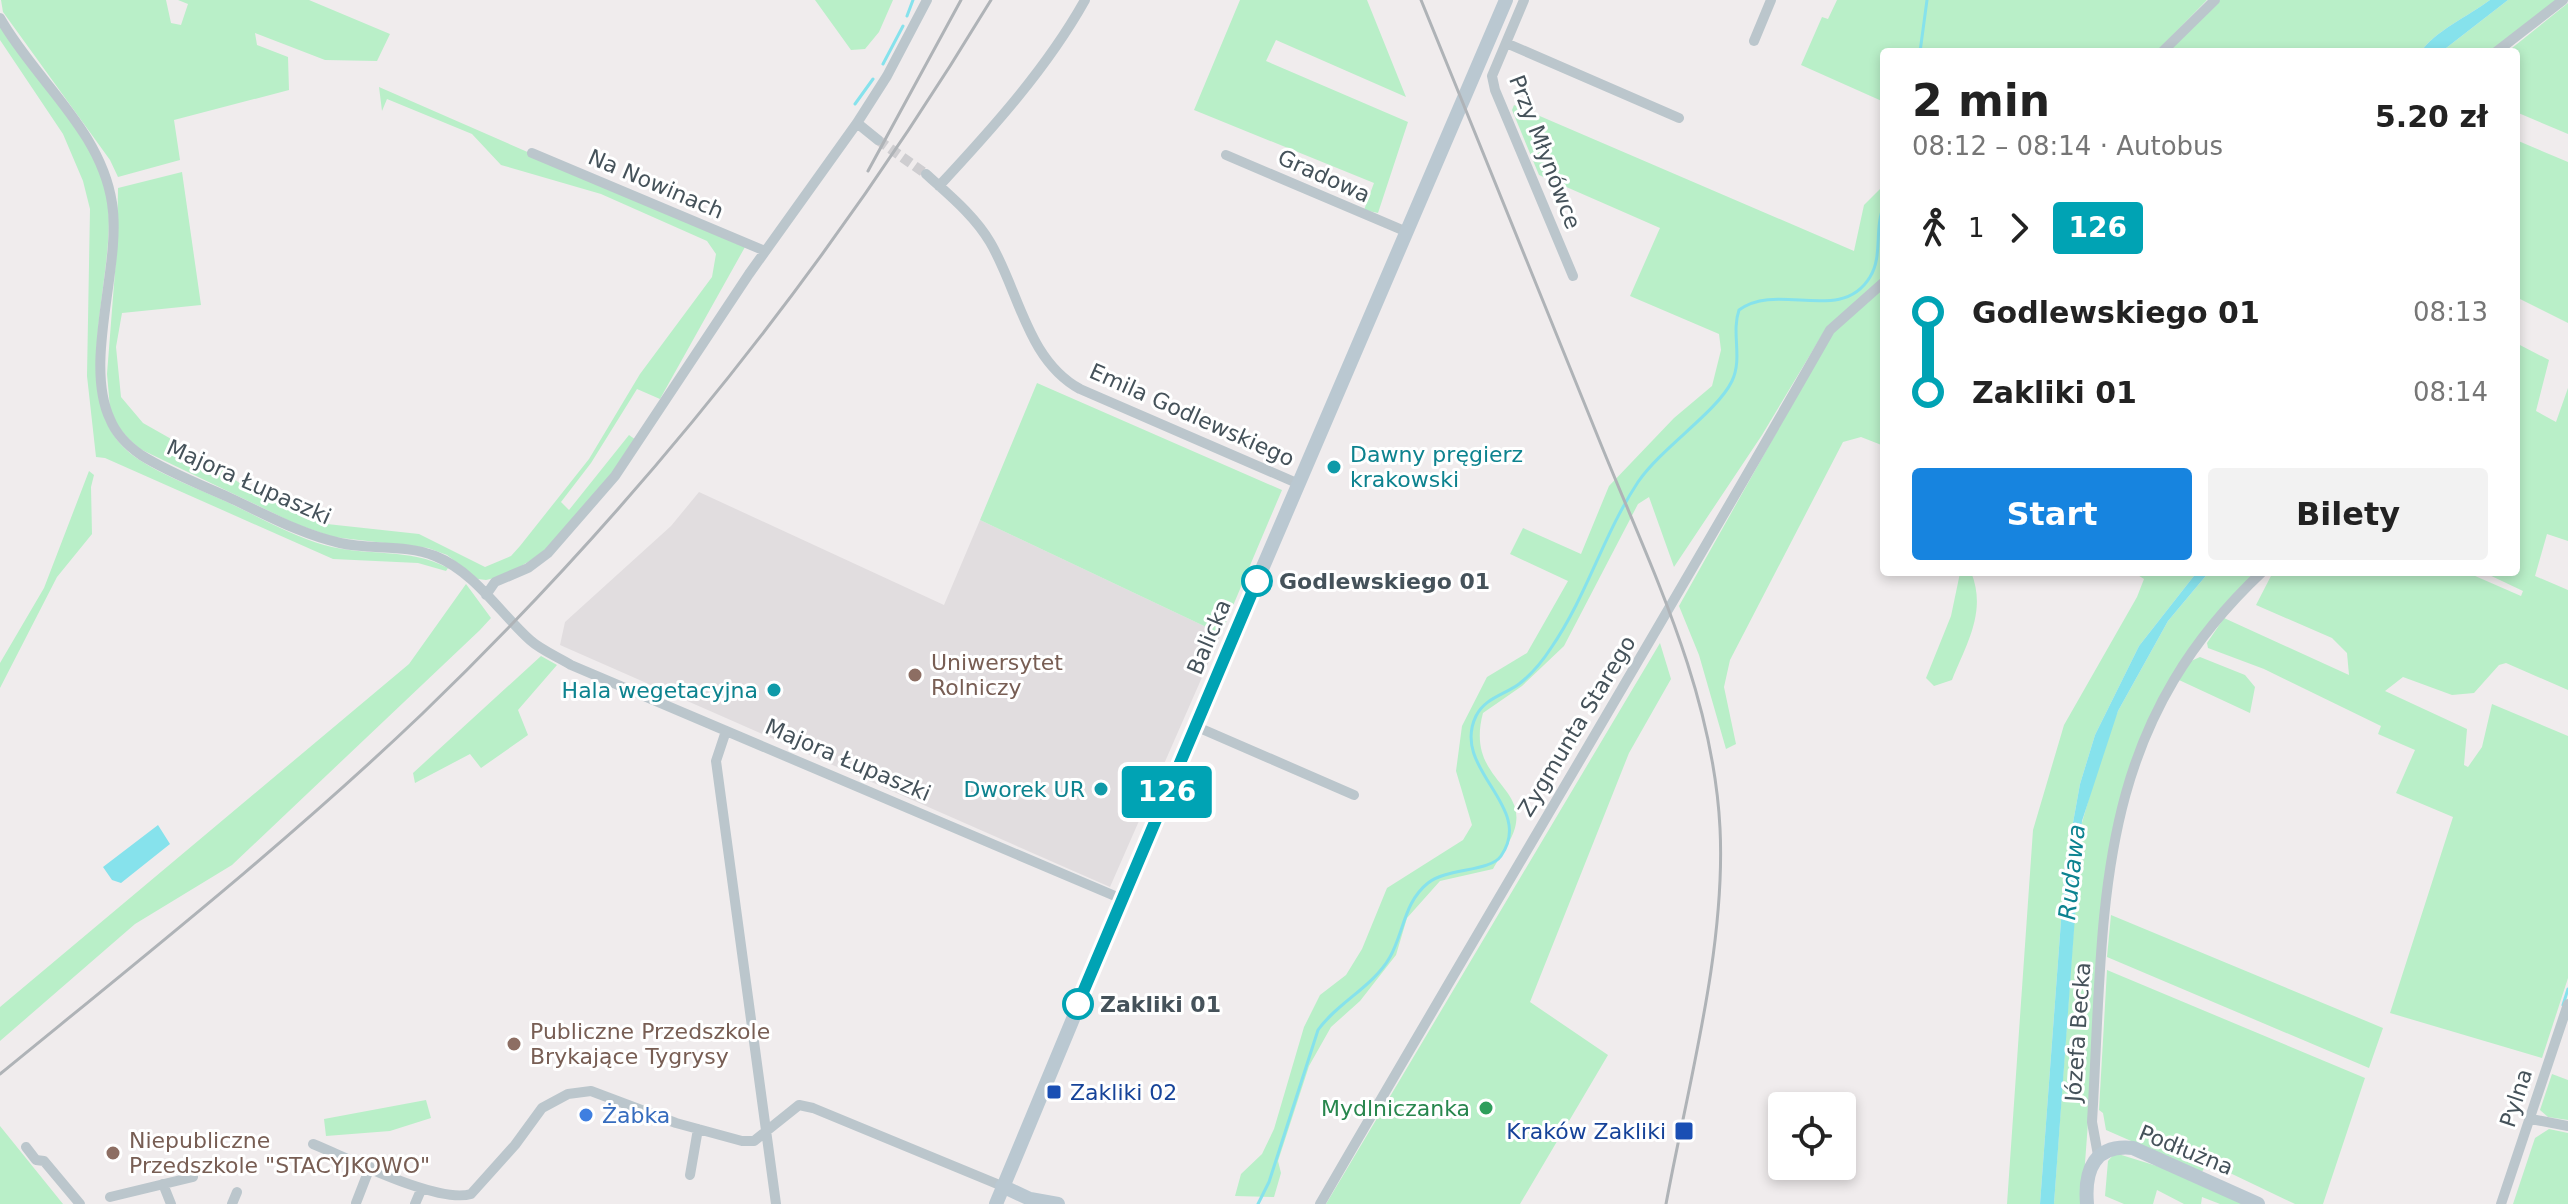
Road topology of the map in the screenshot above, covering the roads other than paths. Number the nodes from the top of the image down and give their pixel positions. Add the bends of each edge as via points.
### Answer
1 (927, 0) edge
2 (1085, 0) edge
3 (1506, 0) edge
4 (1524, 0) edge
5 (1771, 0) edge
6 (2215, 0) edge
7 (2563, 0) edge
8 (0, 18) edge
9 (1754, 41) dead end
10 (1506, 43) junction
11 (2166, 48) edge
12 (2501, 48) edge
13 (1679, 118) dead end
14 (857, 123) junction
15 (878, 140) tunnel mouth
16 (532, 153) dead end
17 (1226, 155) dead end
18 (926, 174) tunnel mouth
19 (939, 186) junction
20 (1407, 232) junction
21 (765, 251) junction
22 (1573, 276) dead end
23 (1880, 286) edge
24 (1299, 484) junction
25 (2258, 576) edge
26 (486, 595) junction
27 (1195, 726) junction
28 (726, 731) junction
29 (1354, 795) dead end
30 (1122, 899) junction
31 (2568, 1004) edge
32 (2531, 1119) junction
33 (2568, 1126) edge
34 (698, 1129) junction
35 (763, 1134) junction
36 (313, 1144) dead end
37 (26, 1147) dead end
38 (2098, 1155) junction
39 (370, 1167) junction
40 (690, 1175) dead end
41 (193, 1177) dead end
42 (163, 1184) junction
43 (1002, 1186) junction
44 (421, 1190) junction
45 (237, 1192) dead end
46 (110, 1197) dead end
47 (469, 1199) edge
48 (356, 1203) edge
49 (80, 1204) edge
50 (171, 1204) edge
51 (232, 1204) edge
52 (415, 1204) edge
53 (776, 1204) edge
54 (996, 1204) edge
55 (1058, 1204) edge
56 (1320, 1204) edge
57 (2087, 1204) edge
58 (2258, 1204) edge
59 (2501, 1204) edge

1 - 14 street
2 - 19 street via 1001,117
3 - 20 street, Balicka
4 - 10 street, Przy Młynówce
5 - 9 street
6 - 11 street
7 - 12 street
8 - 26 street, Majora Łupaszki via 104,171 113,229 102,379 109,417 124,441 163,467 305,533 435,556 451,563
10 - 13 street, Przy Młynówce
10 - 22 street, Przy Młynówce via 1492,76 1495,90
14 - 15 street
14 - 21 street
16 - 21 street, Na Nowinach
17 - 20 street, Gradowa
18 - 19 street, Emila Godlewskiego
19 - 24 street, Emila Godlewskiego via 988,239 1055,372 1080,389
20 - 24 street, Balicka
21 - 26 street via 600,496 548,553 495,582
23 - 56 street, Zygmunta Starego via 1830,330
24 - 27 street, Balicka
25 - 38 street, Józefa Becka via 2205,631 2164,693 2136,757 2115,829 2092,1122
26 - 28 street, Majora Łupaszki via 532,642 571,665
27 - 29 street
27 - 30 street, Balicka
28 - 30 street, Majora Łupaszki
28 - 35 street via 716,761
30 - 43 street, Balicka
31 - 32 street, Pylna
32 - 33 street
32 - 59 street, Pylna
34 - 35 street via 742,1141
34 - 40 street
34 - 47 street via 591,1091 568,1094 547,1103
35 - 43 street via 799,1105 813,1108
35 - 53 street
36 - 39 street
37 - 49 street
38 - 57 street via 2090,1172
38 - 58 street, Podłużna via 2113,1146 2133,1148
39 - 44 street
39 - 48 street
41 - 42 street
42 - 46 street
42 - 50 street
43 - 54 street, Balicka
43 - 55 street
44 - 47 street
44 - 52 street
45 - 51 street

